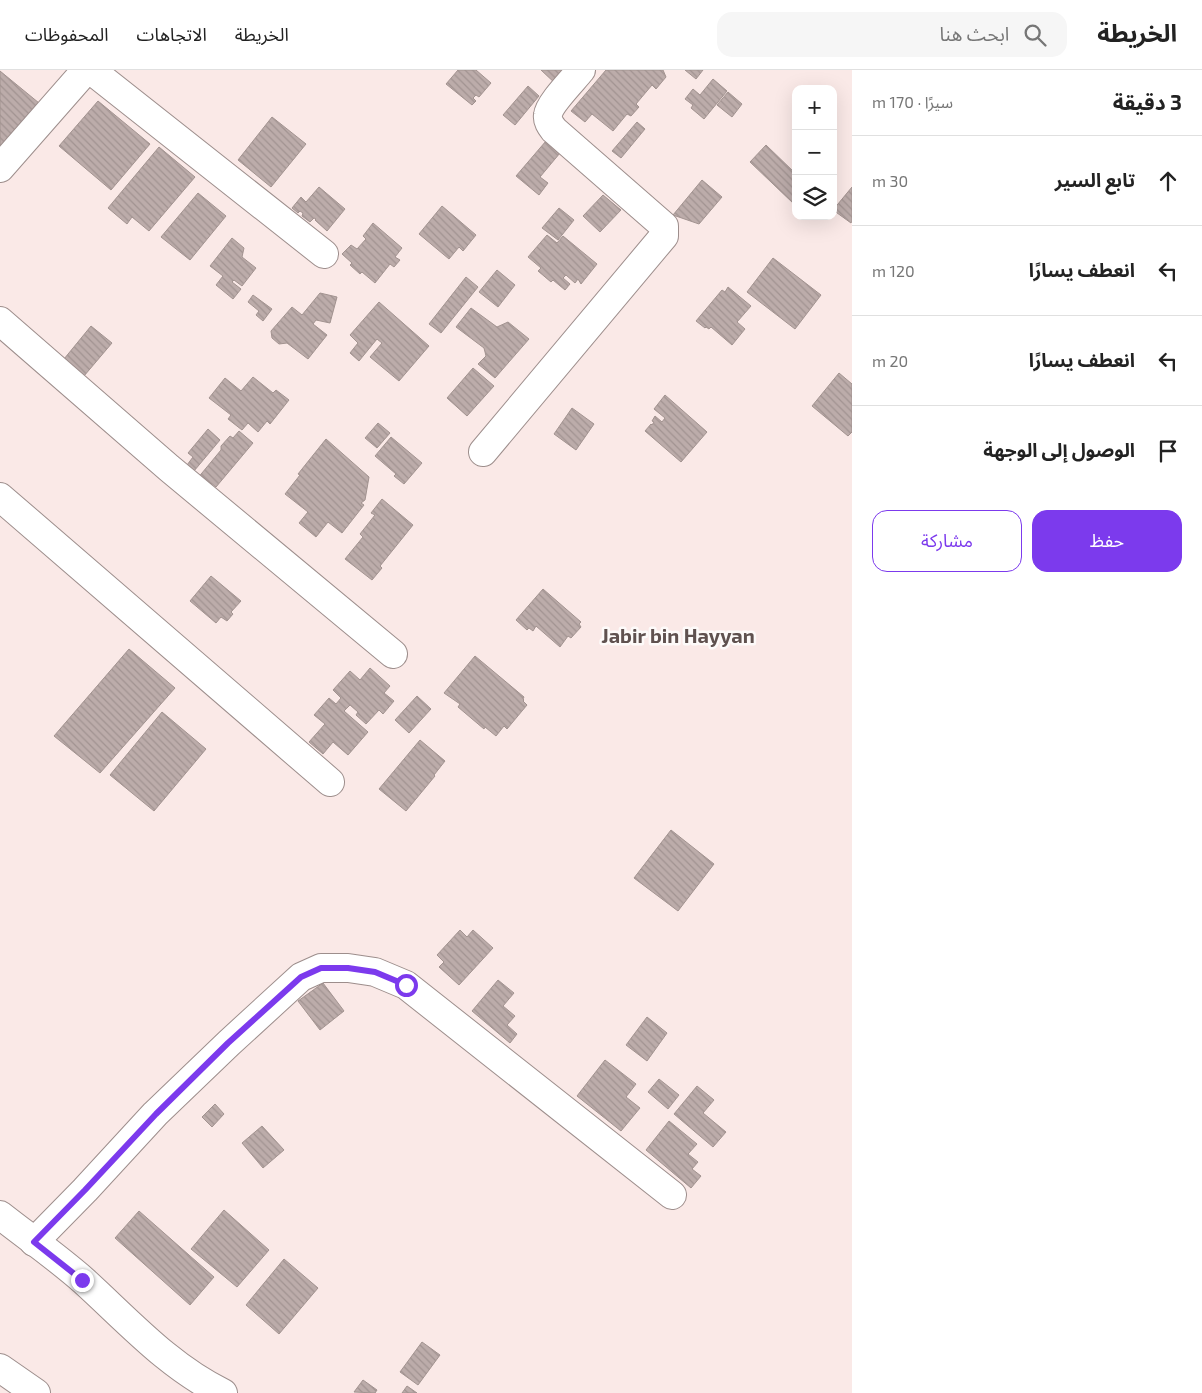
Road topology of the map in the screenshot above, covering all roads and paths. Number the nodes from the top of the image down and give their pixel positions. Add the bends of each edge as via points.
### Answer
1 (86, 70) edge
2 (91, 70) edge
3 (581, 70) edge
4 (0, 168) edge
5 (324, 254) dead end
6 (0, 322) edge
7 (483, 452) dead end
8 (0, 496) edge
9 (393, 654) dead end
10 (330, 782) dead end
11 (672, 1195) dead end
12 (0, 1215) edge
13 (34, 1242) junction
14 (0, 1368) edge
15 (36, 1393) edge
16 (223, 1393) edge

1 - 4 street
2 - 5 street
3 - 7 street via 552,104 547,116 549,123 664,226 664,236
6 - 9 street
8 - 10 street
11 - 13 street via 406,985 375,972 321,968 301,977 228,1043
12 - 13 street
13 - 16 street via 82,1280 163,1354 192,1376
14 - 15 street

